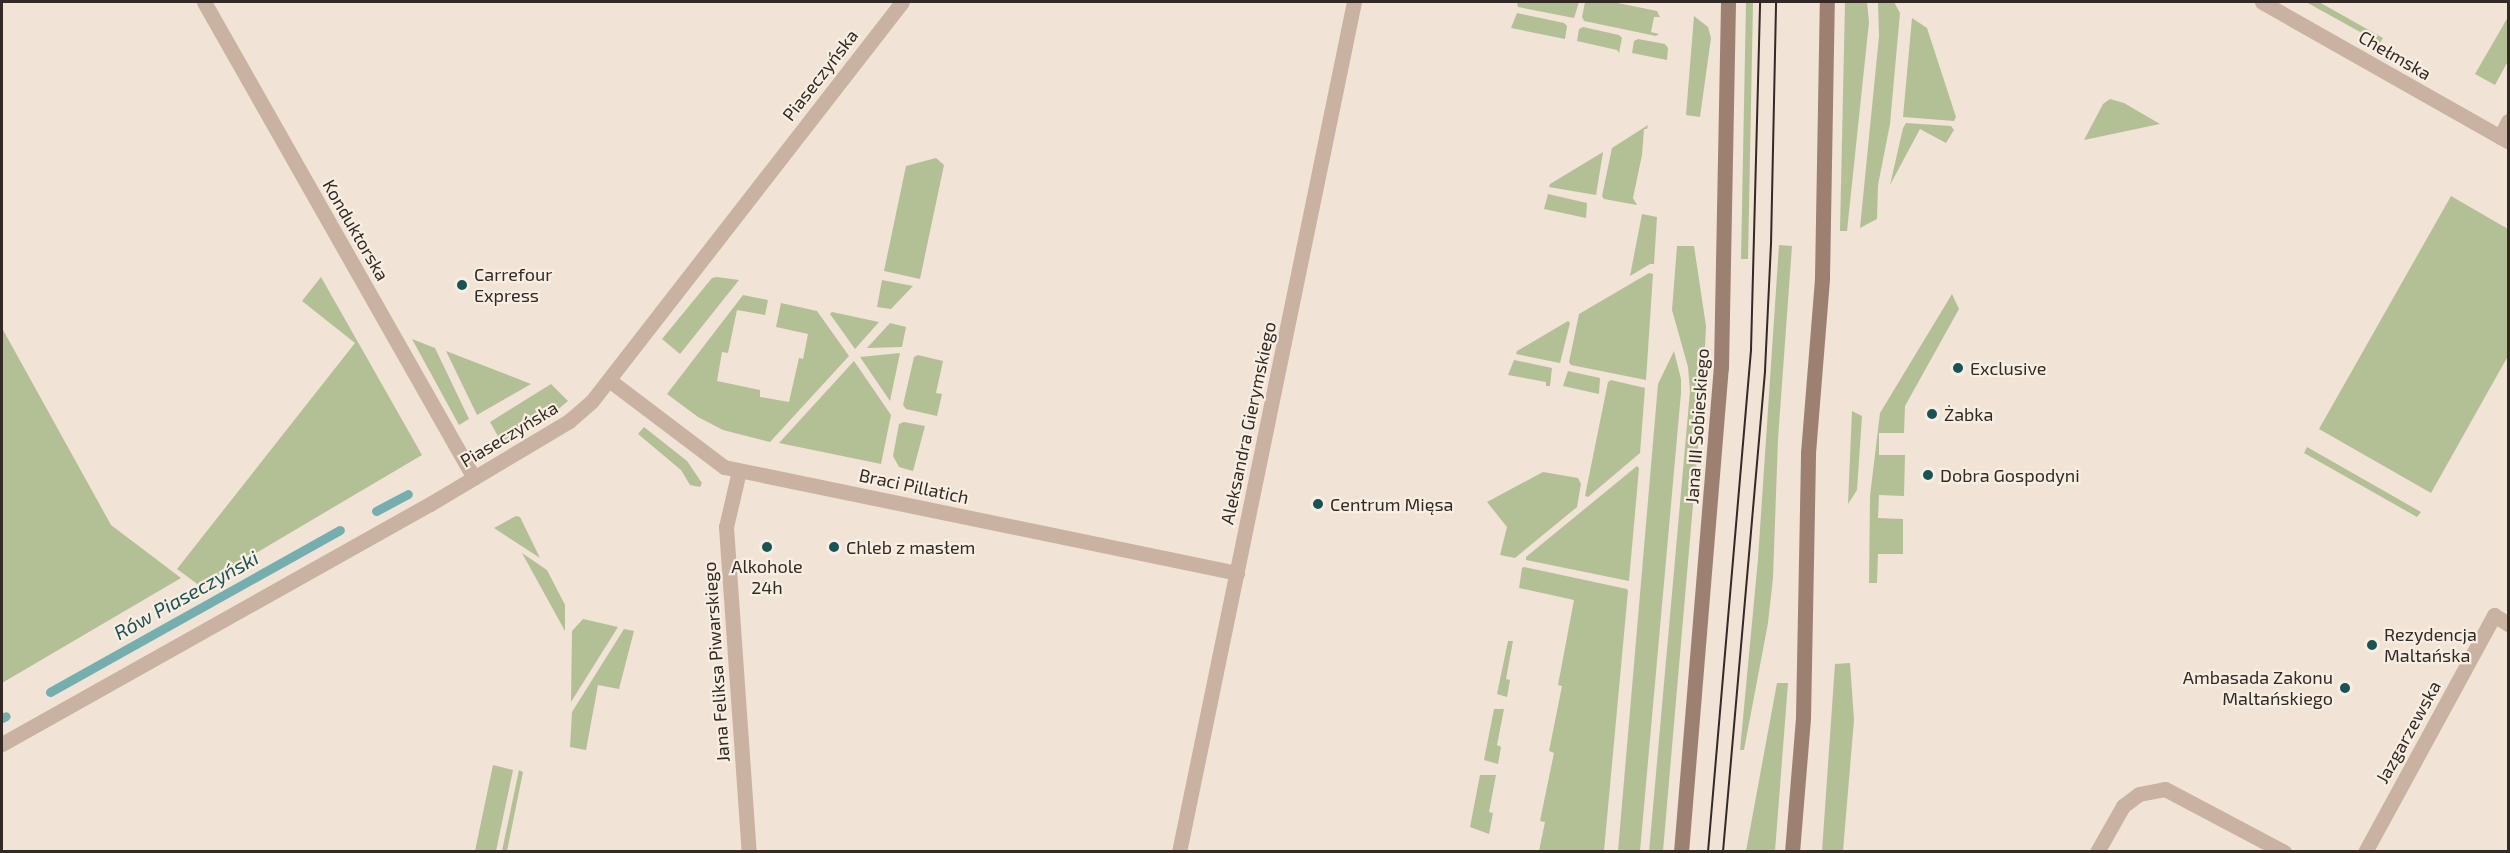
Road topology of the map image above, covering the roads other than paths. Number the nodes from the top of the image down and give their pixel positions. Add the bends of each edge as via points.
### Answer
1 (204, 2) edge
2 (902, 2) edge
3 (1354, 2) edge
4 (1728, 2) edge
5 (1827, 2) edge
6 (2262, 2) edge
7 (2508, 121) edge
8 (2504, 139) edge
9 (609, 380) junction
10 (739, 471) junction
11 (474, 478) junction
12 (1237, 573) junction
13 (2508, 624) edge
14 (2, 744) edge
15 (749, 852) edge
16 (1179, 852) edge
17 (1681, 852) edge
18 (1792, 852) edge
19 (2097, 852) edge
20 (2284, 852) edge
21 (2365, 852) edge

1 - 11 street, Konduktorska
2 - 9 street, Piaseczyńska
3 - 12 street, Aleksandra Gierymskiego
4 - 17 main road, Jana III Sobieskiego via 1721,367
5 - 18 main road via 1823,257 1808,453 1805,684
6 - 8 street, Chełmska
7 - 8 street
9 - 10 street, Braci Pillatich via 712,460
9 - 11 street, Piaseczyńska via 569,421
10 - 12 street, Braci Pillatich
10 - 15 street, Jana Feliksa Piwarskiego via 726,527
11 - 14 street, Piaseczyńska
12 - 16 street, Aleksandra Gierymskiego
13 - 21 street, Jazgarzewska via 2494,615
19 - 20 street via 2123,806 2139,794 2164,789

